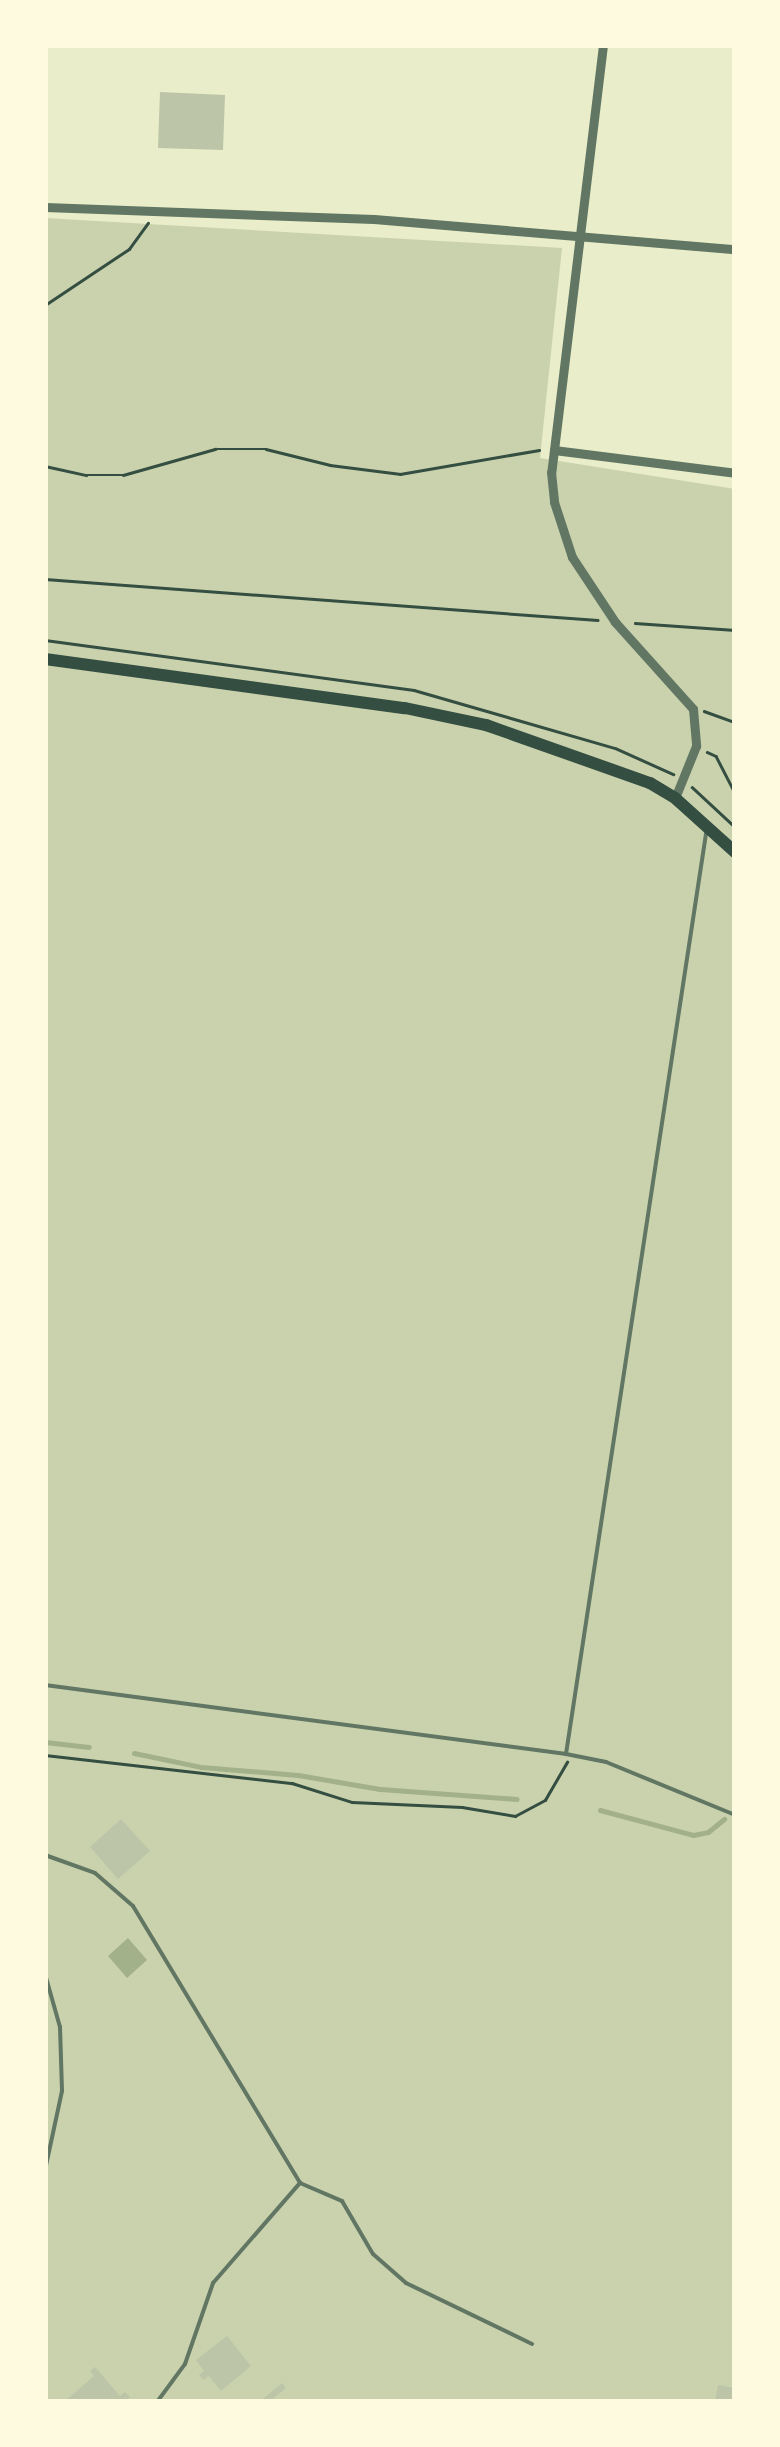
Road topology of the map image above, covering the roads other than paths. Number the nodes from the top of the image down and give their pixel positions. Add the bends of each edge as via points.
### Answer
1 (603, 45) edge
2 (45, 206) edge
3 (580, 235) junction
4 (735, 248) edge
5 (554, 450) junction
6 (735, 473) edge
7 (45, 658) edge
8 (676, 798) junction
9 (707, 825) junction
10 (735, 852) edge
11 (45, 1685) edge
12 (566, 1754) junction
13 (735, 1815) edge
14 (45, 1855) edge
15 (45, 1974) edge
16 (45, 2170) edge
17 (300, 2183) junction
18 (532, 2344) dead end
19 (157, 2402) edge

1 - 3 street
2 - 3 street
3 - 4 street
3 - 5 street
5 - 6 street
5 - 8 street via 552,487 572,556 615,622 693,709 696,746
7 - 8 main road via 451,717 574,752
8 - 9 main road
9 - 10 main road
9 - 12 lane
11 - 12 lane
12 - 13 lane via 606,1762
14 - 17 lane via 95,1873 134,1906
15 - 16 lane via 60,2028 62,2091
17 - 18 lane via 342,2202 373,2254 406,2283
17 - 19 lane via 213,2283 185,2364

